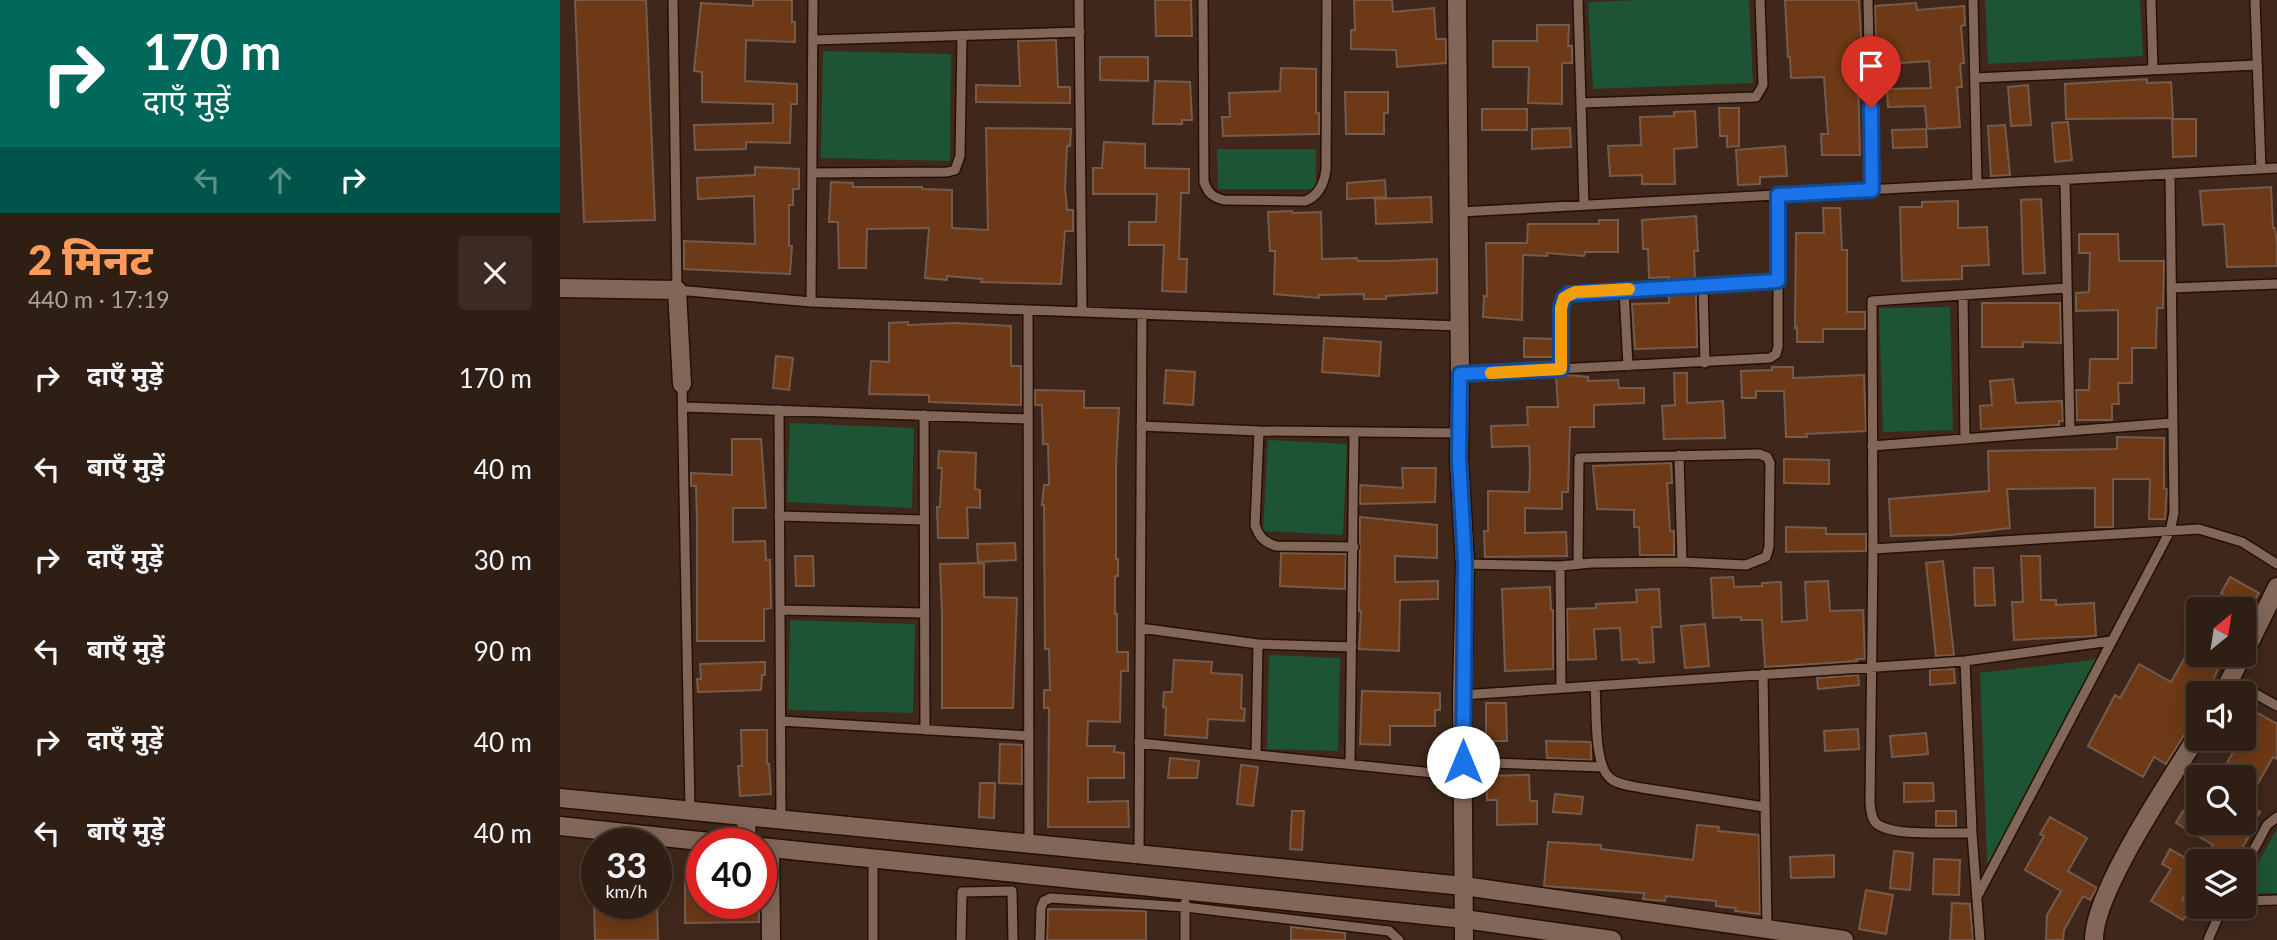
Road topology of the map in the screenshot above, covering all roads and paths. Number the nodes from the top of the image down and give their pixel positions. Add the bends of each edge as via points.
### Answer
1 (673, 0) edge
2 (813, 0) edge
3 (1079, 0) edge
4 (1202, 0) edge
5 (1327, 0) edge
6 (1457, 0) edge
7 (1578, 0) edge
8 (1760, 0) edge
9 (1868, 0) edge
10 (1973, 0) edge
11 (2151, 0) edge
12 (2255, 0) edge
13 (1080, 32) junction
14 (962, 36) junction
15 (813, 40) junction
16 (2257, 65) junction
17 (2153, 70) junction
18 (1975, 78) junction
19 (1581, 103) junction
20 (2277, 168) edge
21 (2261, 169) junction
22 (812, 173) junction
23 (2171, 174) junction
24 (2065, 180) junction
25 (1977, 184) junction
26 (1872, 190) junction
27 (1778, 195) junction
28 (1584, 205) junction
29 (1459, 212) junction
30 (1778, 281) junction
31 (2277, 284) edge
32 (1703, 285) junction
33 (560, 288) edge
34 (2067, 288) junction
35 (2171, 288) junction
36 (1624, 289) junction
37 (677, 290) junction
38 (1963, 295) junction
39 (811, 302) junction
40 (1028, 310) junction
41 (1082, 312) junction
42 (1142, 314) junction
43 (1460, 326) junction
44 (1705, 363) junction
45 (1628, 366) junction
46 (1561, 369) junction
47 (1460, 374) junction
48 (682, 384) joint
49 (683, 407) junction
50 (779, 410) junction
51 (924, 415) junction
52 (1028, 419) junction
53 (2172, 423) junction
54 (1141, 426) junction
55 (1259, 431) junction
56 (2070, 431) junction
57 (1354, 432) junction
58 (1458, 433) junction
59 (1965, 439) junction
60 (1872, 446) junction
61 (1679, 455) junction
62 (779, 516) junction
63 (924, 520) junction
64 (2170, 531) junction
65 (1354, 547) junction
66 (1873, 549) junction
67 (1682, 562) junction
68 (1465, 564) junction
69 (1578, 564) junction
70 (2277, 564) edge
71 (1560, 566) junction
72 (2277, 587) edge
73 (780, 610) junction
74 (925, 613) junction
75 (1140, 628) junction
76 (2256, 628) edge
77 (2112, 641) junction
78 (1258, 644) junction
79 (1352, 647) junction
80 (1965, 661) junction
81 (1872, 667) junction
82 (1763, 674) junction
83 (1595, 686) junction
84 (1561, 688) junction
85 (1462, 695) junction
86 (2256, 698) edge
87 (2277, 706) edge
88 (781, 721) junction
89 (925, 730) junction
90 (1028, 736) junction
91 (1139, 743) junction
92 (2188, 751) edge
93 (1256, 755) junction
94 (1350, 764) junction
95 (1603, 767) junction
96 (1463, 769) junction
97 (560, 797) edge
98 (1764, 807) junction
99 (691, 810) junction
100 (746, 816) junction
101 (2277, 817) edge
102 (781, 819) junction
103 (560, 826) edge
104 (746, 828) edge
105 (1972, 832) junction
106 (686, 840) edge
107 (1029, 844) junction
108 (777, 848) edge
109 (2254, 849) edge
110 (1139, 854) junction
111 (873, 859) junction
112 (1464, 886) junction
113 (1977, 897) junction
114 (1186, 899) junction
115 (2277, 900) edge
116 (2256, 901) edge
117 (770, 919) edge
118 (1464, 919) junction
119 (2217, 919) edge
120 (1766, 934) edge
121 (771, 940) edge
122 (873, 940) edge
123 (961, 940) edge
124 (1013, 940) edge
125 (1040, 940) edge
126 (1185, 940) edge
127 (1399, 940) edge
128 (1464, 940) edge
129 (1612, 940) edge
130 (1844, 940) edge
131 (1980, 940) edge
132 (2094, 940) edge
133 (2208, 940) edge

1 - 37 lane
2 - 15 lane
3 - 13 lane
4 - 5 lane via 1204,182 1208,191 1223,200 1305,201 1320,190 1326,170
6 - 29 street
7 - 19 lane
8 - 19 lane via 1763,85 1756,97
9 - 26 lane
10 - 18 lane
11 - 17 lane
12 - 16 lane
13 - 14 lane
13 - 41 lane
14 - 15 lane
14 - 22 lane via 960,156 955,170
15 - 22 lane
16 - 17 lane
16 - 21 lane
17 - 18 lane
18 - 25 lane
19 - 28 lane
20 - 21 lane
21 - 23 lane
22 - 39 lane
23 - 24 lane
23 - 35 lane
24 - 25 lane
24 - 34 lane
25 - 26 lane
26 - 27 lane
27 - 28 lane
27 - 30 lane
28 - 29 lane
29 - 43 street
30 - 32 lane
30 - 44 lane via 1776,354 1762,360
31 - 35 lane
32 - 36 lane
32 - 44 lane
33 - 37 street
34 - 38 lane
34 - 56 lane
35 - 53 lane
36 - 45 lane
36 - 46 lane via 1575,292 1564,298
37 - 39 lane
37 - 48 street
38 - 59 lane
38 - 60 lane via 1872,301
39 - 40 lane
40 - 41 lane
40 - 52 lane
41 - 42 lane
42 - 43 lane
42 - 54 lane
43 - 47 street
44 - 45 lane
45 - 46 lane
46 - 47 lane
47 - 58 street
48 - 49 lane
49 - 50 lane
49 - 99 lane
50 - 51 lane
50 - 62 lane
51 - 52 lane
51 - 63 lane
52 - 90 lane
53 - 56 lane
53 - 64 lane via 2174,513
54 - 55 lane
54 - 75 lane
55 - 57 lane
55 - 65 lane via 1258,535 1276,546
56 - 59 lane
57 - 58 lane
57 - 65 lane
58 - 68 street
59 - 60 lane
60 - 66 lane
61 - 67 lane
61 - 67 lane via 1759,454 1770,463 1766,557 1746,565
61 - 69 lane via 1579,458
62 - 63 lane
62 - 73 lane
63 - 74 lane
64 - 66 lane
64 - 70 lane via 2221,534
64 - 77 lane
65 - 79 lane
66 - 81 lane
67 - 69 lane
68 - 71 lane
68 - 85 street
69 - 71 lane
71 - 84 lane
72 - 76 street
73 - 74 lane
73 - 88 lane
74 - 89 lane
75 - 78 lane
75 - 91 lane
77 - 80 lane
77 - 113 lane
78 - 79 lane
78 - 93 lane
79 - 94 lane
80 - 81 lane
80 - 105 lane
81 - 82 lane
81 - 105 lane via 1872,816 1877,824 1902,831
82 - 83 lane
82 - 98 lane
83 - 84 lane
83 - 95 lane
84 - 85 lane
85 - 96 street
86 - 87 lane
88 - 89 lane
88 - 102 lane
89 - 90 lane
90 - 107 lane
91 - 93 lane
91 - 110 lane
92 - 132 street via 2106,894
93 - 94 lane
94 - 96 lane
95 - 96 lane
95 - 98 lane via 1610,778 1624,785
96 - 112 street
97 - 99 street
98 - 120 lane
99 - 100 street
100 - 102 street
100 - 104 street
101 - 109 lane
102 - 107 street
103 - 106 street
105 - 113 lane
107 - 110 street
108 - 111 street
110 - 112 street
111 - 114 street
111 - 122 lane
112 - 118 street
112 - 120 street
113 - 131 lane
114 - 118 street
114 - 125 lane via 1051,898 1041,908
114 - 126 lane
114 - 127 lane via 1389,931
115 - 116 lane
117 - 121 street
118 - 128 street
118 - 129 street
119 - 133 lane
120 - 130 street
123 - 124 lane via 962,892 1012,891

